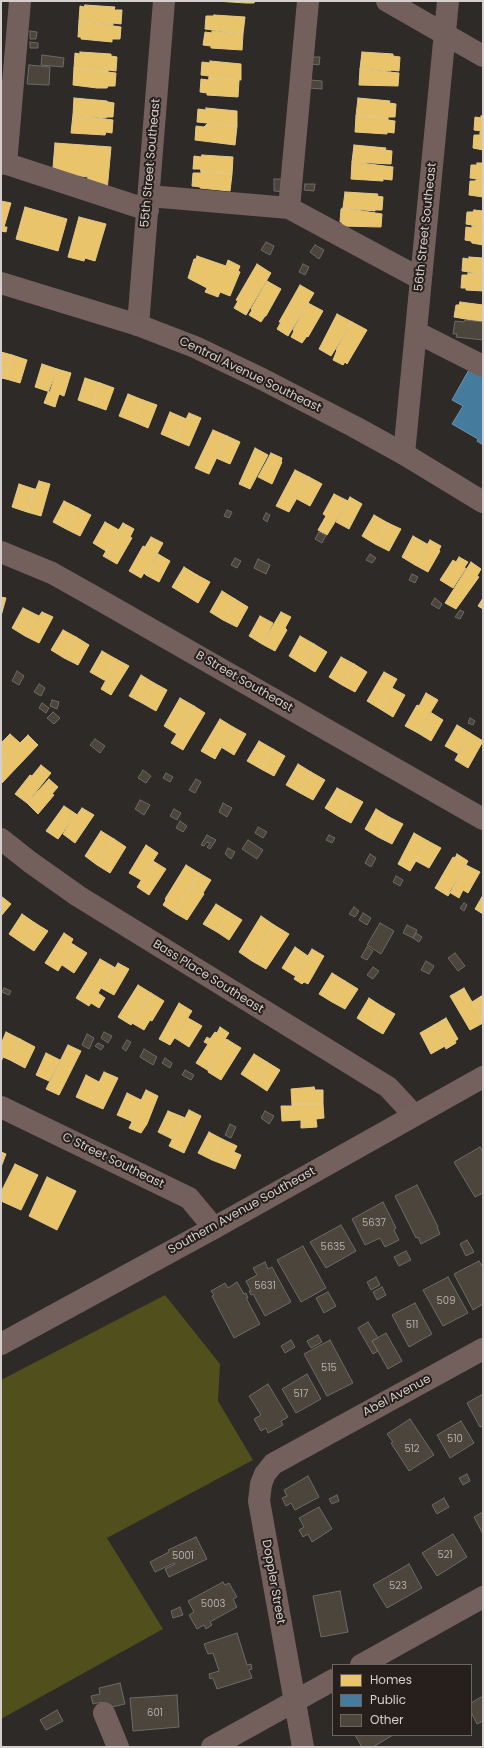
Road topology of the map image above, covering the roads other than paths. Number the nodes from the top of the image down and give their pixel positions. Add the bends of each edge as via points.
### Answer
1 (20, 1) edge
2 (164, 1) edge
3 (308, 1) edge
4 (387, 1) edge
5 (448, 1) edge
6 (445, 34) junction
7 (483, 56) edge
8 (4, 163) edge
9 (148, 203) junction
10 (289, 208) junction
11 (421, 279) junction
12 (1, 283) edge
13 (138, 325) junction
14 (416, 332) junction
15 (483, 366) edge
16 (404, 454) junction
17 (483, 502) edge
18 (1, 552) edge
19 (483, 819) edge
20 (1, 839) edge
21 (483, 1077) edge
22 (1, 1107) edge
23 (414, 1115) junction
24 (214, 1228) junction
25 (1, 1344) edge
26 (483, 1349) edge
27 (311, 1442) joint
28 (483, 1597) edge
29 (362, 1664) edge
30 (332, 1681) edge
31 (294, 1702) junction
32 (104, 1713) dead end
33 (118, 1747) edge
34 (212, 1747) edge
35 (303, 1747) edge

1 - 8 street
2 - 9 street, 55th Street Southeast
3 - 10 street
4 - 6 street
5 - 6 street, 56th Street Southeast
6 - 7 street
6 - 11 street, 56th Street Southeast
8 - 9 street
9 - 10 street
9 - 13 street, 55th Street Southeast
10 - 11 street
11 - 14 street, 56th Street Southeast
12 - 13 main road, Central Avenue Southeast
13 - 16 main road, Central Avenue Southeast via 195,347 262,379
14 - 15 street
14 - 16 street, 56th Street Southeast
16 - 17 main road, Central Avenue Southeast
18 - 19 street, B Street Southeast via 52,573
20 - 23 street, Bass Place Southeast via 78,896 388,1087
21 - 23 main road, Southern Avenue Southeast
22 - 24 street, C Street Southeast via 189,1198
23 - 24 main road, Southern Avenue Southeast
24 - 25 main road, Southern Avenue Southeast
26 - 27 street, Abel Avenue
27 - 31 street, Doppler Street via 274,1464 265,1474 259,1493
28 - 29 street
30 - 31 street
31 - 34 street
31 - 35 street, Doppler Street
32 - 33 street

